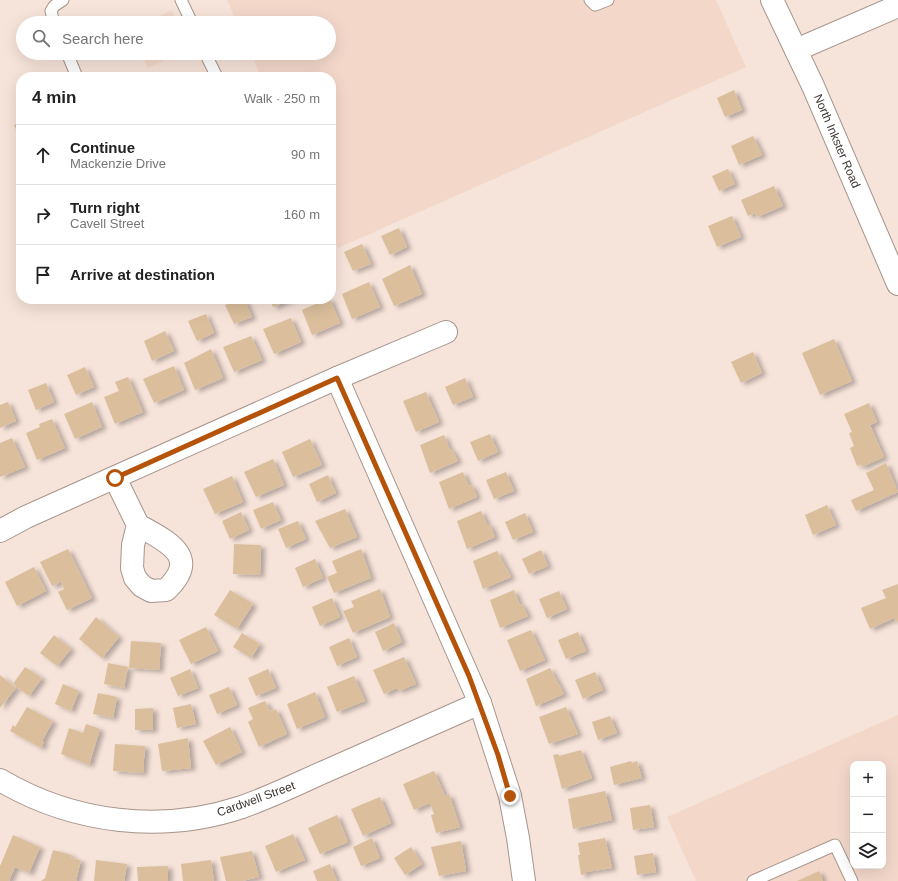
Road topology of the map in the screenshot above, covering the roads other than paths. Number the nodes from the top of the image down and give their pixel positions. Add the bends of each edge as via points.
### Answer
1 (64, 0) edge
2 (181, 0) edge
3 (590, 0) edge
4 (608, 0) edge
5 (772, 0) edge
6 (898, 6) edge
7 (52, 16) edge
8 (189, 16) edge
9 (796, 50) junction
10 (70, 60) edge
11 (209, 60) edge
12 (75, 72) edge
13 (215, 72) edge
14 (898, 284) edge
15 (446, 332) dead end
16 (337, 378) junction
17 (115, 478) junction
18 (138, 525) dead end
19 (0, 531) edge
20 (480, 703) junction
21 (0, 780) edge
22 (524, 881) edge
23 (752, 881) edge
24 (852, 881) edge

1 - 7 lane via 54,6 51,11
2 - 8 lane
3 - 4 lane via 595,5
5 - 9 street, North Inkster Road
6 - 9 street
9 - 14 street, North Inkster Road
10 - 12 lane
11 - 13 lane
15 - 16 street
16 - 17 street
16 - 20 street
17 - 18 street
17 - 19 street
20 - 21 street, Cardwell Street via 264,799 210,816 154,823 89,816 48,804
20 - 22 street via 510,796
23 - 24 lane via 835,845

